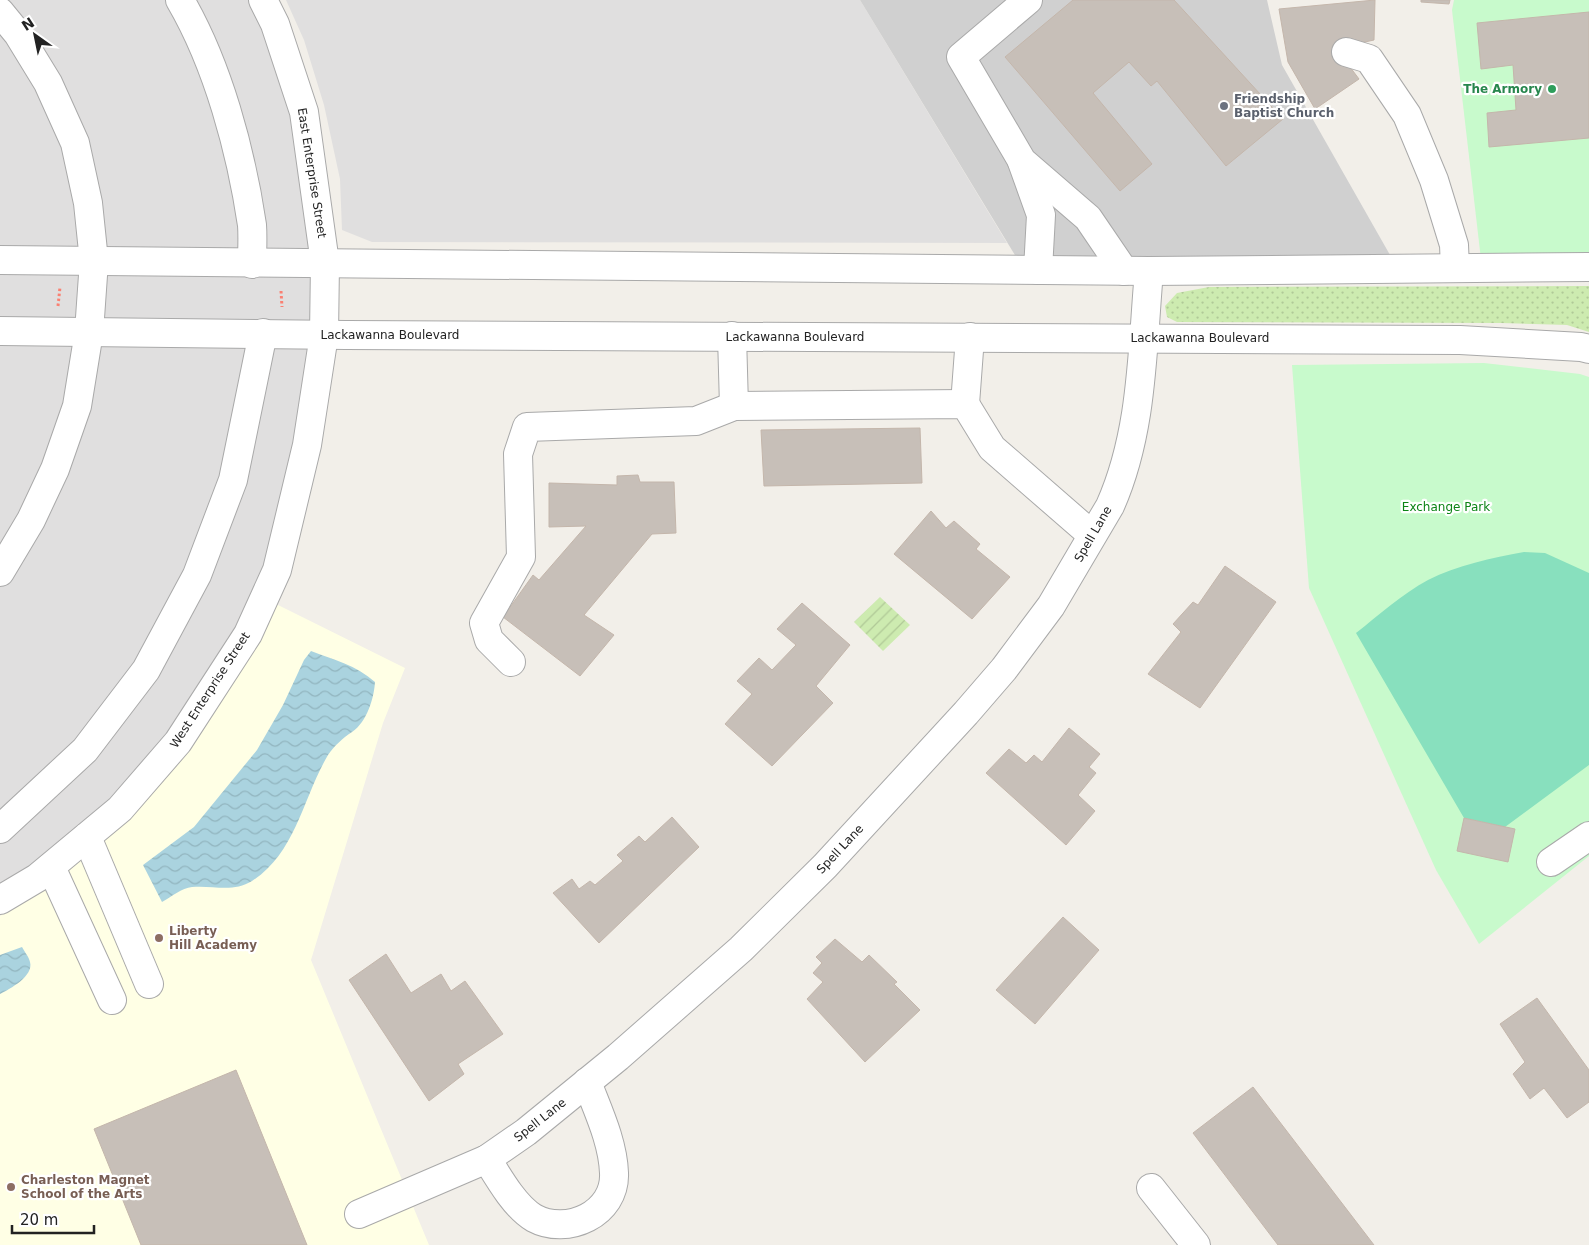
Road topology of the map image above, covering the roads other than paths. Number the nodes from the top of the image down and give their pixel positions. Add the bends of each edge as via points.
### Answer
1 (180, 0) edge
2 (263, 0) edge
3 (1028, 0) edge
4 (0, 12) edge
5 (1346, 52) dead end
6 (1022, 161) junction
7 (0, 260) edge
8 (94, 262) junction
9 (325, 263) junction
10 (252, 264) junction
11 (1589, 267) edge
12 (1455, 268) junction
13 (1038, 270) junction
14 (1137, 271) junction
15 (273, 324) junction
16 (0, 331) edge
17 (88, 332) junction
18 (324, 335) junction
19 (732, 336) junction
20 (970, 338) junction
21 (1143, 338) junction
22 (1589, 349) edge
23 (965, 404) junction
24 (734, 406) junction
25 (1092, 535) junction
26 (0, 572) edge
27 (511, 662) dead end
28 (0, 829) edge
29 (1589, 836) edge
30 (88, 837) junction
31 (1551, 862) dead end
32 (51, 866) junction
33 (0, 900) edge
34 (149, 984) dead end
35 (112, 1000) dead end
36 (587, 1082) junction
37 (486, 1159) junction
38 (1151, 1188) dead end
39 (359, 1214) dead end
40 (1196, 1245) edge

1 - 10 street via 211,67 234,139 252,227
2 - 9 street, East Enterprise Street via 275,24 304,112
3 - 6 street via 961,57
4 - 8 street via 18,34 48,83 75,143 88,203
5 - 12 street via 1369,60 1406,115 1434,180 1454,245
6 - 13 street via 1041,215
6 - 14 street via 1088,218
7 - 8 street
8 - 10 street
8 - 17 street
9 - 10 street
9 - 13 street
9 - 18 street, West Enterprise Street
11 - 12 street
12 - 14 street
13 - 14 street
14 - 21 street, Spell Lane
15 - 17 street, Lackawanna Boulevard
15 - 18 street, Lackawanna Boulevard
15 - 28 street via 233,480 197,575 146,670 85,750
16 - 17 street, Lackawanna Boulevard
17 - 26 street via 76,406 55,469 31,520
18 - 19 street, Lackawanna Boulevard
18 - 30 street, West Enterprise Street via 307,445 277,570 248,634 178,742 120,809
19 - 20 street, Lackawanna Boulevard
19 - 24 street
20 - 21 street, Lackawanna Boulevard
20 - 23 street
21 - 22 street, Lackawanna Boulevard via 1460,340
21 - 25 street, Spell Lane via 1131,446 1118,488
23 - 24 street
23 - 25 street via 992,448
24 - 27 street via 696,420 527,427 518,454 521,557 484,623 489,640
25 - 36 street, Spell Lane via 1051,606 1004,669 839,851 741,949
29 - 31 street
30 - 32 street, West Enterprise Street
30 - 34 street
32 - 33 street, West Enterprise Street
32 - 35 street
36 - 37 street, Spell Lane via 526,1132
36 - 37 street via 610,1146 615,1175 608,1198 598,1212 580,1222 556,1224 534,1218 512,1196
37 - 39 street, Spell Lane
38 - 40 street

